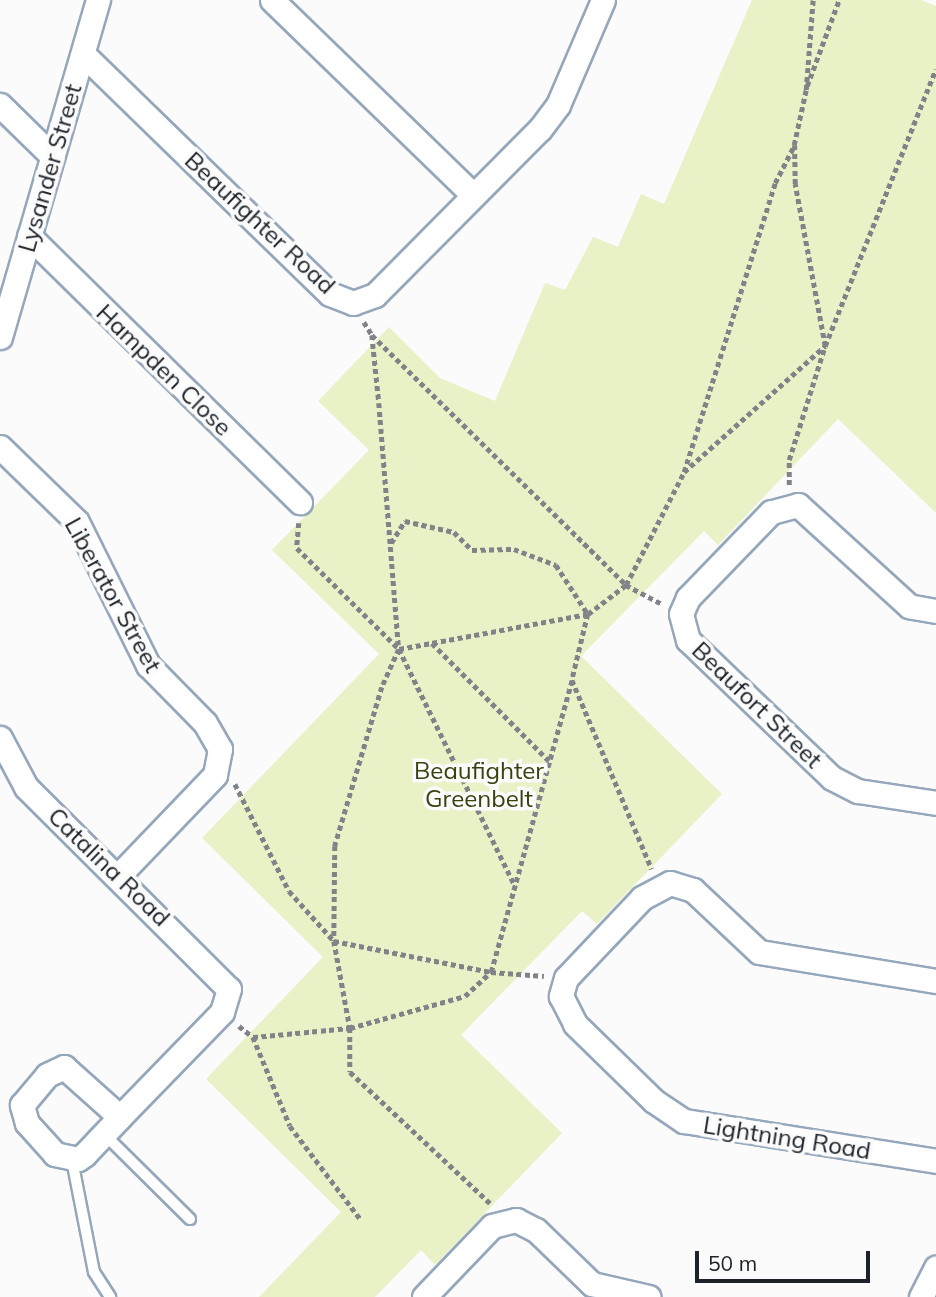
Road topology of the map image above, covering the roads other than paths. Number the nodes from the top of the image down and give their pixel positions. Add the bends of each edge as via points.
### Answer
1 (98, 0) edge
2 (272, 0) edge
3 (603, 0) edge
4 (83, 54) junction
5 (0, 105) edge
6 (52, 156) junction
7 (472, 194) junction
8 (29, 236) junction
9 (0, 337) edge
10 (0, 447) edge
11 (300, 502) road end
12 (936, 611) edge
13 (2, 751) edge
14 (936, 803) edge
15 (118, 876) junction
16 (936, 981) edge
17 (120, 1118) junction
18 (104, 1134) junction
19 (72, 1160) junction
20 (936, 1161) edge
21 (190, 1219) dead end
22 (936, 1268) edge
23 (110, 1297) edge
24 (424, 1297) edge
25 (649, 1297) edge
26 (921, 1297) edge

1 - 4 street, Lysander Street
2 - 7 street
3 - 7 street, Beaufighter Road via 558,105
4 - 6 street, Lysander Street
4 - 7 street, Beaufighter Road via 330,294 353,303 375,295
5 - 6 street
6 - 8 street, Lysander Street
8 - 9 street, Lysander Street
8 - 11 street, Hampden Close
10 - 15 street, Liberator Street via 77,522 148,666 217,739 220,758 215,775
12 - 14 street, Beaufort Street via 909,606 816,516 789,505 771,512 688,598 681,614 688,640 832,778 858,791
13 - 15 street, Catalina Road via 26,787
15 - 17 street, Catalina Road via 229,989 222,1012
16 - 20 street, Lightning Road via 769,956 693,890 658,886 566,978 562,1002 575,1024 654,1101 684,1121
17 - 18 street
17 - 19 street via 70,1069 58,1068 47,1075 26,1094 23,1118 55,1154
18 - 19 street
18 - 21 lane
19 - 23 lane via 94,1272
22 - 26 street
24 - 25 street via 492,1226 505,1221 536,1230 597,1288

